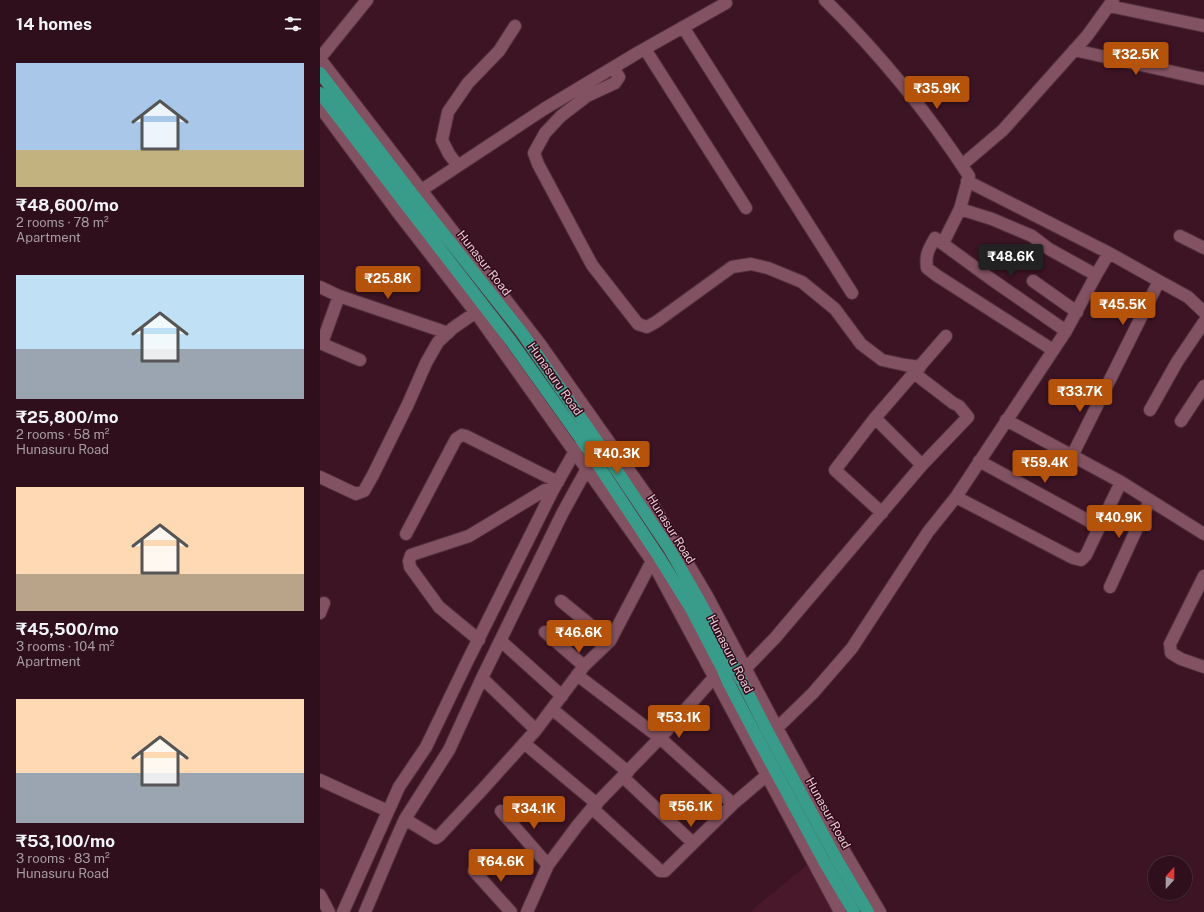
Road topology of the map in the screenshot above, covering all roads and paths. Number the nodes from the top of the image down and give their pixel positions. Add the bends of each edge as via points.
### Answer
1 (367, 0) edge
2 (825, 0) edge
3 (726, 3) dead end
4 (1111, 3) edge
5 (515, 26) dead end
6 (1204, 26) edge
7 (683, 27) junction
8 (645, 49) junction
9 (1074, 50) junction
10 (320, 59) edge
11 (613, 68) junction
12 (320, 73) edge
13 (1204, 79) edge
14 (320, 93) edge
15 (320, 107) edge
16 (324, 122) edge
17 (962, 165) junction
18 (458, 166) junction
19 (967, 182) junction
20 (417, 193) junction
21 (746, 208) dead end
22 (960, 209) junction
23 (1180, 236) dead end
24 (943, 243) junction
25 (1204, 248) edge
26 (1109, 253) junction
27 (1096, 275) junction
28 (1033, 281) dead end
29 (1159, 281) junction
30 (320, 287) edge
31 (852, 293) dead end
32 (339, 296) junction
33 (480, 309) junction
34 (1077, 312) junction
35 (1204, 312) edge
36 (1204, 322) edge
37 (1066, 331) junction
38 (448, 333) junction
39 (946, 336) dead end
40 (321, 343) edge
41 (1053, 350) junction
42 (360, 360) dead end
43 (917, 370) junction
44 (1204, 386) edge
45 (1150, 410) dead end
46 (875, 418) junction
47 (1006, 420) junction
48 (1182, 421) dead end
49 (594, 437) junction
50 (579, 447) junction
51 (604, 450) junction
52 (1072, 456) junction
53 (593, 457) junction
54 (979, 461) junction
55 (922, 465) junction
56 (586, 468) junction
57 (320, 477) edge
58 (1121, 482) junction
59 (555, 486) junction
60 (956, 497) junction
61 (1150, 500) junction
62 (882, 512) junction
63 (1100, 527) junction
64 (1204, 533) edge
65 (406, 534) dead end
66 (655, 559) junction
67 (1204, 576) edge
68 (1110, 587) dead end
69 (561, 601) dead end
70 (545, 632) dead end
71 (479, 640) junction
72 (610, 640) junction
73 (500, 641) junction
74 (1204, 667) edge
75 (722, 668) junction
76 (580, 671) junction
77 (742, 671) junction
78 (715, 677) junction
79 (482, 678) junction
80 (728, 682) junction
81 (562, 696) junction
82 (552, 709) junction
83 (536, 730) junction
84 (773, 731) junction
85 (660, 738) junction
86 (524, 743) junction
87 (771, 772) junction
88 (625, 775) junction
89 (320, 780) edge
90 (733, 804) junction
91 (595, 806) junction
92 (388, 811) junction
93 (501, 811) dead end
94 (405, 819) junction
95 (693, 843) junction
96 (548, 865) junction
97 (474, 871) dead end
98 (320, 895) edge
99 (839, 908) edge
100 (329, 912) edge
101 (342, 912) edge
102 (365, 912) edge
103 (511, 912) edge
104 (527, 912) edge
105 (854, 912) edge
106 (868, 912) edge
107 (880, 912) edge

1 - 10 street
2 - 17 street via 890,70
3 - 7 street
4 - 6 street
4 - 9 street
5 - 18 street via 499,51 468,83 448,112 442,140
7 - 8 street
7 - 31 street
8 - 11 street
8 - 21 street
9 - 13 street
9 - 17 street via 1003,130
10 - 20 street
11 - 18 street via 544,109
11 - 43 street via 619,77 615,83 587,96 561,116 545,133 534,153 592,265 638,324 647,327 732,267 751,264 802,282 835,309 861,344 882,360
12 - 20 highway, Hunasur Road
14 - 33 highway, Hunasuru Road
15 - 16 street
16 - 33 street
17 - 19 street via 969,176
18 - 20 street
19 - 22 street
19 - 26 street
20 - 49 highway, Hunasur Road via 522,333
20 - 77 street via 540,344 650,500 706,594
22 - 24 street
22 - 27 street via 1032,236
23 - 25 street
24 - 37 street
24 - 41 street via 935,238 926,258 927,268
26 - 27 street
26 - 29 street
27 - 34 street
28 - 34 street
29 - 35 street via 1188,297
29 - 52 street
30 - 32 street
32 - 38 street
32 - 40 street
33 - 38 street
33 - 50 highway, Hunasuru Road via 511,341
34 - 37 street
36 - 45 street via 1177,362
37 - 41 street
38 - 57 street via 438,342 426,363 364,491 356,494
39 - 43 street
40 - 42 street
41 - 47 street
43 - 46 street
43 - 55 street via 968,417
44 - 48 street
46 - 55 street
46 - 62 street via 835,470
47 - 52 street
47 - 54 street
49 - 50 street
49 - 51 highway, Hunasur Road
50 - 53 highway, Hunasuru Road
50 - 56 street
50 - 59 street
51 - 53 street
51 - 77 highway, Hunasur Road via 670,550
52 - 58 street
53 - 56 street
53 - 66 highway, Hunasuru Road
54 - 60 street
54 - 63 street
55 - 62 street
56 - 66 street
56 - 73 street
58 - 61 street
58 - 63 street
59 - 65 street via 462,435 456,439
59 - 71 street
59 - 71 street via 469,536 411,555 410,567 439,607
60 - 63 street via 1081,560
60 - 84 street via 928,532 852,648 813,693
61 - 64 street
61 - 68 street
62 - 77 street via 774,638
66 - 72 street
66 - 75 highway, Hunasuru Road via 690,607
66 - 78 street
67 - 74 street via 1170,644 1171,653
69 - 72 street
70 - 76 street
71 - 92 street via 426,747 399,787
72 - 76 street
73 - 79 street
73 - 81 street
75 - 78 street
75 - 80 highway, Hunasuru Road
76 - 81 street
76 - 85 street
77 - 80 street
77 - 84 highway, Hunasur Road
78 - 85 street
78 - 87 street
79 - 83 street
79 - 94 street via 449,750
80 - 87 highway, Hunasuru Road
81 - 82 street
82 - 83 street
82 - 88 street
83 - 86 street
84 - 106 highway, Hunasur Road via 836,858
84 - 107 street
85 - 88 street
85 - 90 street
86 - 91 street
86 - 94 street via 436,838
87 - 90 street
87 - 99 highway, Hunasuru Road via 825,863
88 - 91 street
88 - 95 street
89 - 92 street
90 - 95 street
91 - 95 street via 660,871 665,871
91 - 96 street
92 - 101 street
93 - 96 street
94 - 102 street
96 - 104 street
97 - 103 street
98 - 100 street
99 - 105 highway, Hunasuru Road

